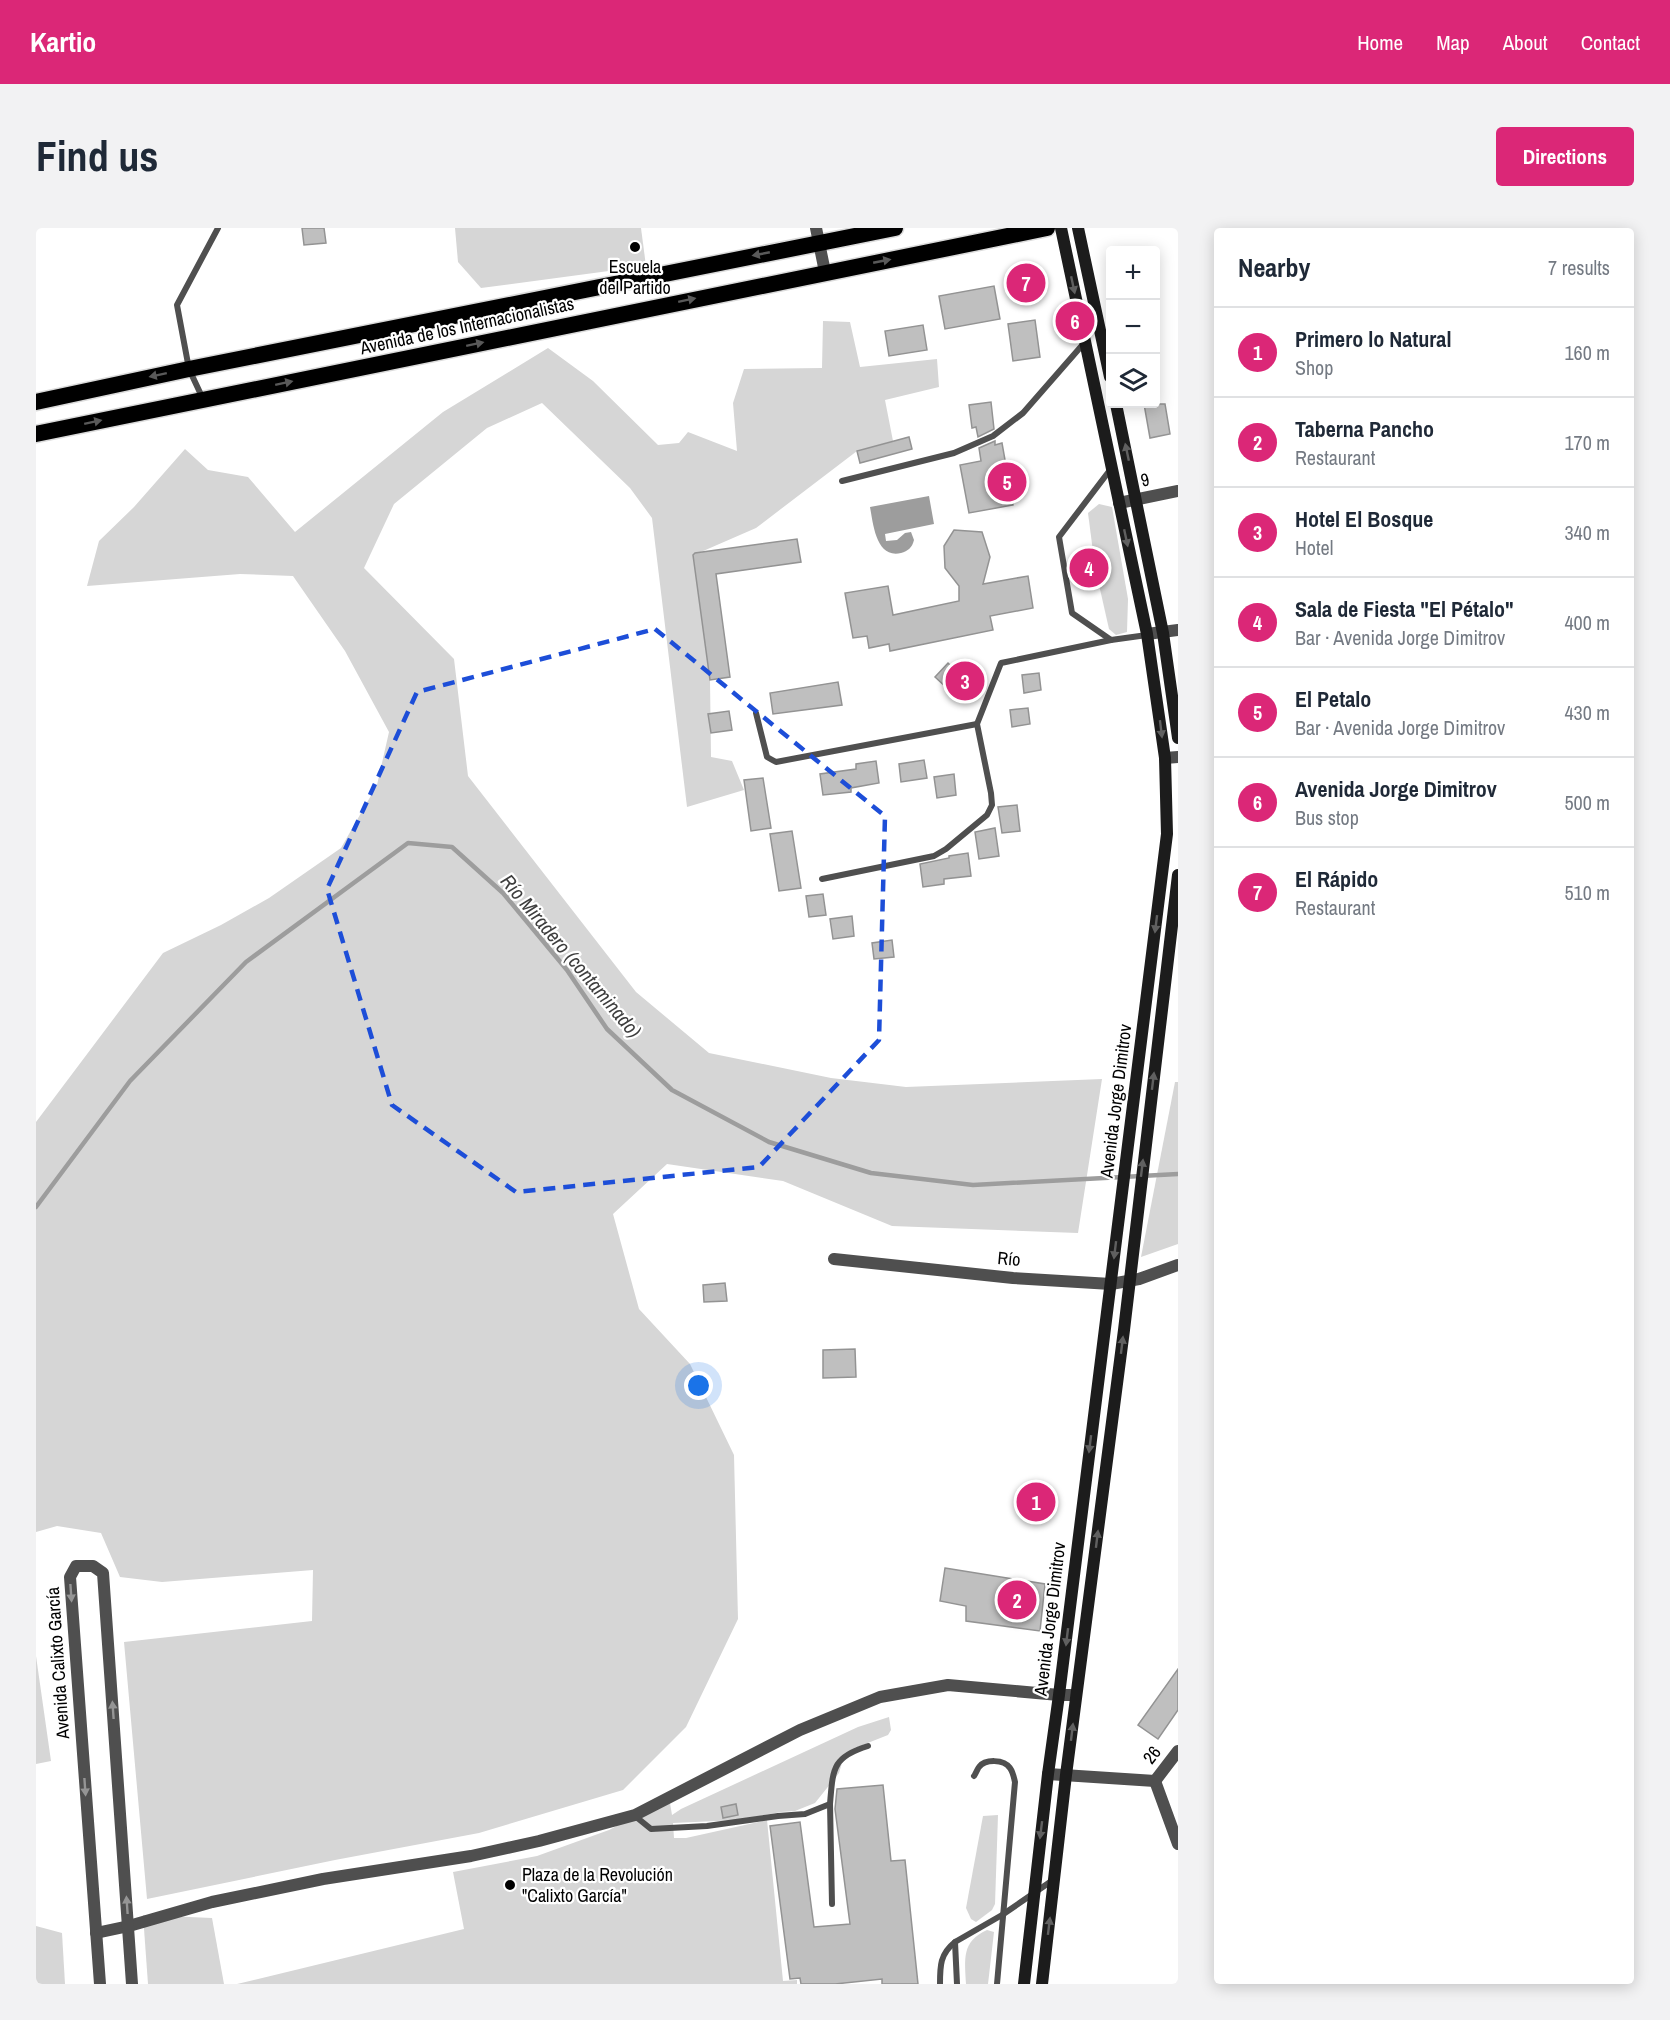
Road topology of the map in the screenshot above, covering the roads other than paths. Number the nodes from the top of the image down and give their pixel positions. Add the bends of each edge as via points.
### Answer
1 (218, 228) edge
2 (895, 228) edge
3 (1047, 228) edge
4 (1061, 228) edge
5 (1078, 228) edge
6 (817, 235) edge
7 (825, 272) junction
8 (1085, 342) junction
9 (1106, 358) edge
10 (189, 369) junction
11 (204, 400) junction
12 (36, 402) edge
13 (1117, 408) edge
14 (36, 434) edge
15 (1112, 467) junction
16 (842, 482) dead end
17 (1178, 491) edge
18 (1137, 500) junction
19 (1119, 503) junction
20 (1178, 630) edge
21 (1163, 633) junction
22 (1148, 634) junction
23 (1112, 640) junction
24 (756, 713) dead end
25 (977, 724) junction
26 (1178, 738) edge
27 (1165, 758) junction
28 (1178, 758) edge
29 (1178, 875) edge
30 (822, 879) dead end
31 (834, 1259) dead end
32 (1178, 1265) edge
33 (1128, 1281) junction
34 (1111, 1284) junction
35 (1059, 1695) junction
36 (1076, 1695) junction
37 (868, 1746) dead end
38 (1178, 1751) edge
39 (1048, 1774) junction
40 (1066, 1775) junction
41 (974, 1776) dead end
42 (1155, 1781) junction
43 (830, 1804) junction
44 (635, 1815) junction
45 (1178, 1844) edge
46 (1054, 1880) junction
47 (1033, 1893) junction
48 (832, 1904) dead end
49 (1002, 1915) junction
50 (129, 1926) junction
51 (96, 1933) junction
52 (955, 1942) junction
53 (100, 1984) edge
54 (132, 1984) edge
55 (940, 1984) edge
56 (957, 1984) edge
57 (997, 1984) edge
58 (1024, 1984) edge
59 (1042, 1984) edge

1 - 10 lane via 177,305
2 - 6 highway, Avenida de los Internacionalistas
7 -> 3 highway, Avenida de los Internacionalistas
4 -> 8 main road, Avenida Jorge Dimitrov
5 - 9 main road
6 - 7 street
6 -> 10 highway, Avenida de los Internacionalistas
11 -> 7 highway, Avenida de los Internacionalistas
8 - 15 main road, Avenida Jorge Dimitrov
8 - 16 lane via 1023,413 993,436 954,453
10 - 11 lane
10 -> 12 highway, Avenida de los Internacionalistas
14 -> 11 highway, Avenida de los Internacionalistas
18 -> 13 main road
15 - 19 main road, Avenida Jorge Dimitrov
15 - 23 lane via 1059,537 1072,613
17 - 18 street, 9
18 - 19 street, 9
18 - 21 main road
19 -> 22 main road, Avenida Jorge Dimitrov
20 - 21 street
21 - 22 street
21 - 26 main road
22 - 23 lane
22 -> 27 main road, Avenida Jorge Dimitrov
23 - 25 lane via 1001,663
24 - 25 lane via 767,757 776,762
25 - 30 lane via 992,793 987,815 941,854
27 - 28 street
27 -> 34 main road, Avenida Jorge Dimitrov via 1167,834
33 -> 29 main road, Avenida Jorge Dimitrov
31 - 34 street, Río
32 - 33 street, Río
33 - 34 street, Río
36 -> 33 main road, Avenida Jorge Dimitrov
34 -> 35 main road, Avenida Jorge Dimitrov
35 - 36 street
35 - 39 main road, Avenida Jorge Dimitrov
35 - 44 street via 948,1686 880,1697 800,1730
40 -> 36 main road, Avenida Jorge Dimitrov
37 - 43 lane via 852,1751 833,1771
38 - 42 street, 26
39 - 40 street
39 -> 47 main road, Avenida Jorge Dimitrov
40 - 42 street
40 - 46 main road, Avenida Jorge Dimitrov
41 - 49 lane via 984,1763 996,1761 1008,1765 1015,1782
42 - 45 street
43 - 44 lane via 805,1814 707,1826 651,1829
43 - 48 lane
44 - 50 street via 539,1842 323,1879 212,1902
46 - 47 lane
59 -> 46 main road, Avenida Jorge Dimitrov
47 - 49 lane
47 - 58 main road, Avenida Jorge Dimitrov
49 - 52 lane
49 - 57 lane
50 - 51 street
50 -> 51 street, Avenida Calixto García via 103,1573 93,1566 76,1566 70,1577
50 - 54 street, Avenida Calixto García
51 - 53 street, Avenida Calixto García
52 - 55 lane via 945,1950
52 - 56 lane

